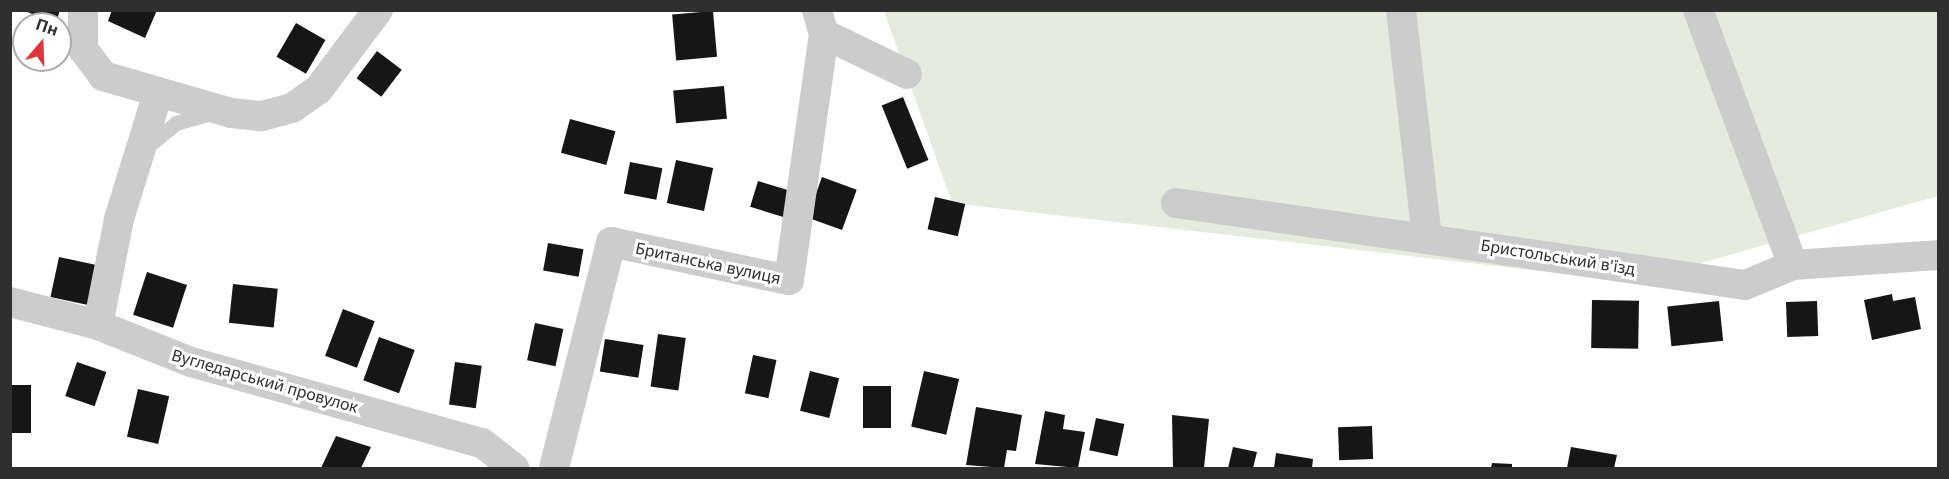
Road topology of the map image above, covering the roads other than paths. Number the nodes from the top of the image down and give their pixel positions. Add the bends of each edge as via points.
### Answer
1 (83, 10) edge
2 (378, 10) edge
3 (1401, 10) edge
4 (1698, 10) edge
5 (820, 22) edge
6 (907, 74) dead end
7 (158, 93) junction
8 (220, 110) junction
9 (138, 159) junction
10 (1176, 203) dead end
11 (1427, 237) junction
12 (1938, 255) edge
13 (1793, 265) junction
14 (10, 302) edge
15 (98, 324) junction
16 (514, 468) edge
17 (554, 468) edge

1 - 7 street via 79,33 91,64 103,76
2 - 8 street via 318,90 292,108 262,116
3 - 11 street
4 - 13 street
5 - 6 street
5 - 17 street, Британська вулиця via 789,280 611,242
7 - 8 street
7 - 9 street
8 - 9 lane via 176,123 158,134
9 - 15 street
10 - 11 street, Бристольський в'їзд
11 - 13 street, Бристольський в'їзд via 1745,285
12 - 13 street, Бристольський в'їзд
14 - 15 street, Вугледарський провулок
15 - 16 street, Вугледарський провулок via 191,362 482,443

